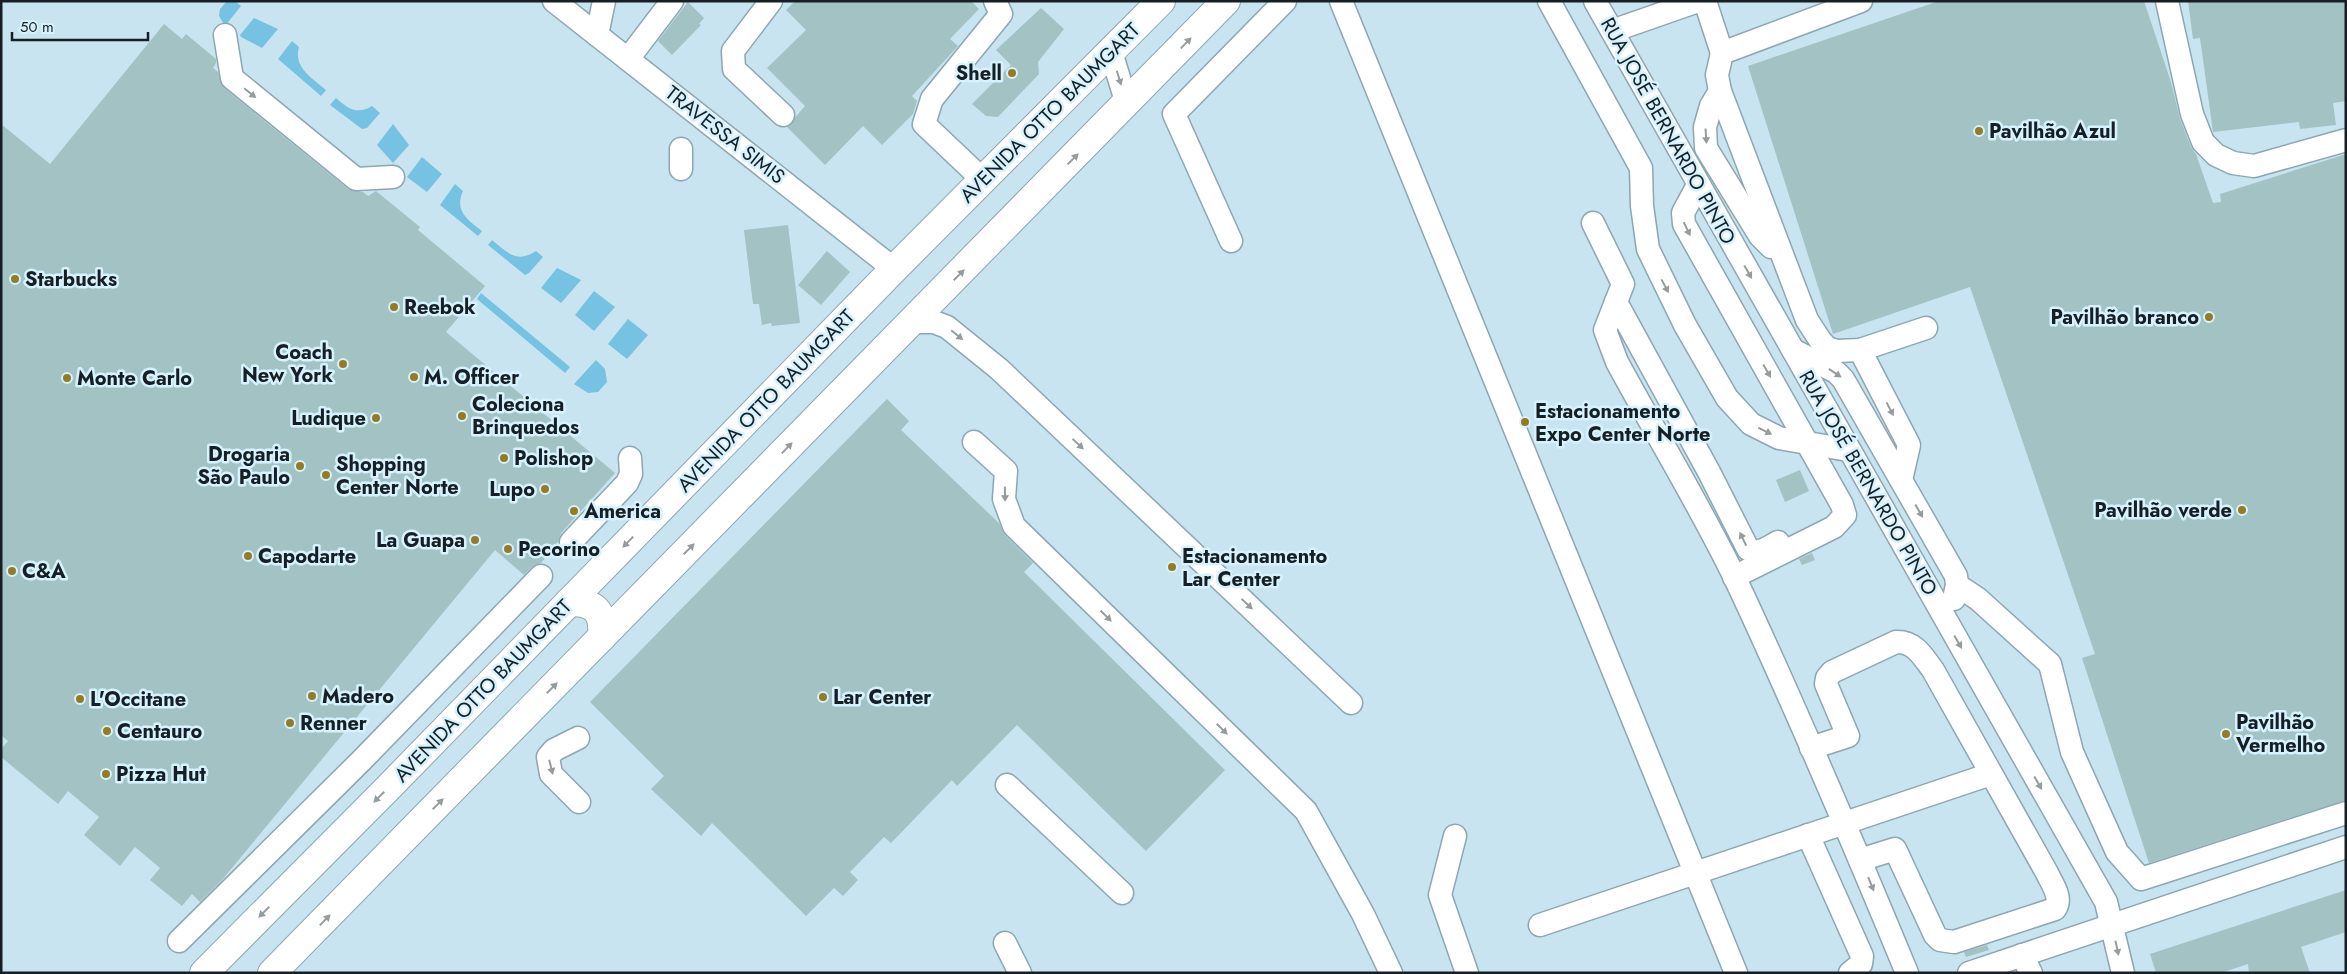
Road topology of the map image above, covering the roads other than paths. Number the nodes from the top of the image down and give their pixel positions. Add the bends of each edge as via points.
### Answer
1 (554, 1) edge
2 (604, 1) edge
3 (672, 1) edge
4 (771, 1) edge
5 (996, 1) edge
6 (1161, 1) edge
7 (1226, 1) edge
8 (1284, 1) edge
9 (1341, 1) edge
10 (1549, 1) edge
11 (1595, 1) edge
12 (1698, 1) edge
13 (1705, 1) edge
14 (1861, 1) edge
15 (2167, 1) edge
16 (1647, 9) edge
17 (1612, 31) junction
18 (225, 35) dead end
19 (597, 35) junction
20 (1111, 52) junction
21 (1722, 53) junction
22 (628, 59) junction
23 (1720, 91) junction
24 (1127, 104) junction
25 (783, 115) dead end
26 (2346, 140) edge
27 (393, 177) dead end
28 (983, 180) junction
29 (1698, 185) junction
30 (1593, 223) dead end
31 (1231, 241) dead end
32 (1784, 262) junction
33 (894, 269) junction
34 (1616, 302) junction
35 (913, 322) junction
36 (1926, 328) dead end
37 (1792, 349) junction
38 (1860, 350) junction
39 (974, 442) dead end
40 (1808, 442) junction
41 (1848, 450) junction
42 (630, 458) dead end
43 (1901, 480) junction
44 (1842, 505) junction
45 (571, 542) dead end
46 (596, 574) junction
47 (540, 576) dead end
48 (1734, 576) junction
49 (1957, 586) junction
50 (569, 602) junction
51 (630, 608) junction
52 (1945, 620) junction
53 (602, 637) junction
54 (1351, 703) dead end
55 (578, 738) dead end
56 (1811, 748) junction
57 (1991, 774) junction
58 (1007, 785) dead end
59 (580, 802) dead end
60 (2346, 813) edge
61 (1845, 823) junction
62 (1808, 835) junction
63 (1454, 836) dead end
64 (2346, 847) edge
65 (1860, 860) junction
66 (1697, 873) junction
67 (1122, 893) dead end
68 (2112, 924) junction
69 (1540, 925) dead end
70 (179, 941) dead end
71 (1005, 943) dead end
72 (2026, 964) edge
73 (204, 973) edge
74 (272, 973) edge
75 (1020, 973) edge
76 (1391, 973) edge
77 (1467, 973) edge
78 (1736, 973) edge
79 (1850, 973) edge
80 (1907, 973) edge
81 (1969, 973) edge
82 (2122, 973) edge

1 - 19 street, TRAVESSA SIMIS
2 - 19 street
3 - 22 street
4 - 25 street via 733,51 734,69
5 - 28 street via 1001,14 932,99 924,124
6 - 20 main road, AVENIDA OTTO BAUMGART
24 -> 7 main road
8 - 31 street via 1174,114
9 - 66 street
10 -> 40 street via 1641,168 1648,249 1658,273 1728,398 1751,424 1779,438
11 - 17 street, RUA JOSÉ BERNARDO PINTO
12 - 16 street
13 - 21 street
14 - 21 street
15 - 26 street via 2192,114 2203,142 2216,155 2233,164 2254,166
16 - 17 street
17 - 29 street, RUA JOSÉ BERNARDO PINTO
18 -> 27 street via 232,78 356,178
19 - 22 street, TRAVESSA SIMIS
20 -> 24 street
20 - 28 main road, AVENIDA OTTO BAUMGART
21 - 23 street via 1717,75
22 - 33 street, TRAVESSA SIMIS
23 - 32 street
23 -> 32 street via 1705,126 1706,148 1760,236
35 -> 24 main road
28 - 33 main road, AVENIDA OTTO BAUMGART
29 -> 37 street, RUA JOSÉ BERNARDO PINTO
29 -> 40 street via 1683,214 1684,224
30 - 34 street via 1623,284
32 - 38 street via 1807,320 1820,340 1827,348 1837,351
33 -> 46 main road, AVENIDA OTTO BAUMGART
44 -> 34 street via 1778,542 1753,553 1748,549
34 - 48 street via 1605,330 1618,362
51 -> 35 main road
35 -> 54 street via 934,322 947,327 998,369
36 - 38 street
37 - 41 street, RUA JOSÉ BERNARDO PINTO
37 -> 43 street via 1843,379
38 -> 43 street via 1908,445
39 -> 76 street via 1006,471 1004,499 1014,526 1306,811 1363,914
40 - 41 street
40 - 44 street
41 - 52 street, RUA JOSÉ BERNARDO PINTO
42 - 45 street via 632,474 627,483
43 -> 49 street via 1956,576
44 - 48 street via 1845,515 1834,528
46 - 50 main road, AVENIDA OTTO BAUMGART
46 - 51 main road via 597,591 603,601 616,610
47 - 70 street via 361,761
48 - 56 street
49 - 52 street
49 - 60 street via 1978,599 2050,664 2072,752 2117,852 2141,879
50 - 53 main road via 585,602 596,609 603,621
50 -> 73 main road, AVENIDA OTTO BAUMGART
51 - 53 main road
52 -> 68 street, RUA JOSÉ BERNARDO PINTO via 2106,902
74 -> 53 main road
55 -> 59 street via 554,750 548,757 551,774
56 - 57 street via 1848,736 1828,690 1827,678 1832,672 1896,642 1903,642 1914,646 1933,670
56 - 61 street
57 - 61 street
57 - 65 street via 2047,873 2058,898 2059,904 2055,909 1946,943 1935,935 1895,849
58 - 67 street
61 - 62 street
61 - 65 street
62 - 66 street
62 - 79 street via 1862,956 1861,964
63 - 77 street via 1440,896
64 - 68 street
65 -> 80 street
66 - 69 street
66 - 78 street
68 - 72 street
68 -> 82 street, RUA JOSÉ BERNARDO PINTO
71 - 75 street
72 - 81 street

